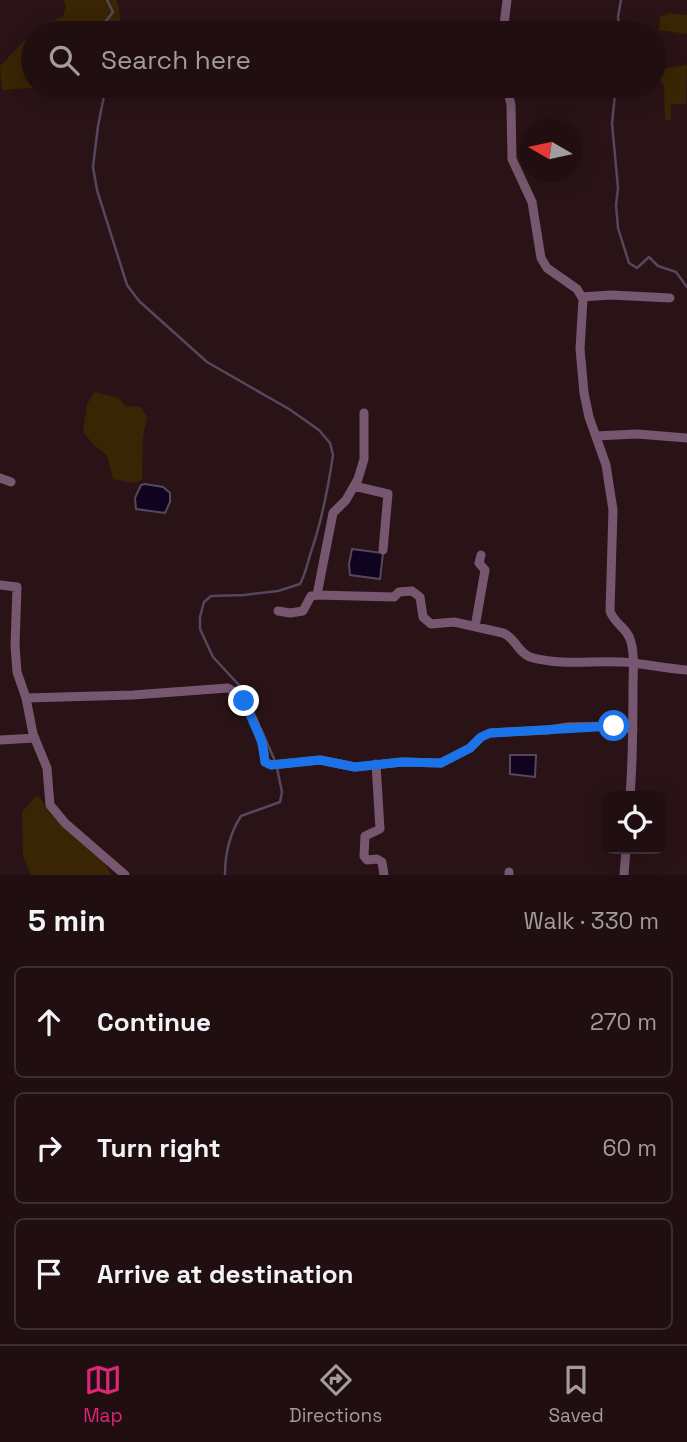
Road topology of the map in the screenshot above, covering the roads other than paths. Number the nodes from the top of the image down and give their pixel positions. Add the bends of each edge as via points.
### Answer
1 (506, 0) edge
2 (504, 21) edge
3 (509, 98) edge
4 (582, 297) junction
5 (670, 298) dead end
6 (364, 413) dead end
7 (596, 436) junction
8 (687, 438) edge
9 (0, 478) edge
10 (11, 482) dead end
11 (354, 486) junction
12 (383, 550) dead end
13 (481, 555) dead end
14 (0, 585) edge
15 (317, 595) junction
16 (278, 611) dead end
17 (475, 627) junction
18 (633, 663) junction
19 (687, 670) edge
20 (26, 698) junction
21 (633, 729) junction
22 (34, 738) junction
23 (0, 740) edge
24 (376, 764) junction
25 (630, 791) edge
26 (626, 854) edge
27 (125, 875) edge
28 (384, 875) edge
29 (624, 875) edge

1 - 2 street
3 - 4 street via 512,159 532,202 541,258 551,273
4 - 5 street
4 - 7 street via 581,370
6 - 11 street via 364,459
7 - 8 street
7 - 18 street via 613,510 610,611 632,642
9 - 10 street
11 - 12 street via 388,494
11 - 15 street via 333,513
13 - 17 street via 479,563 485,570
14 - 20 street via 18,587 15,659
15 - 16 street via 311,596 303,611
15 - 17 street via 394,597 412,591 421,597 426,621 431,624 454,622
17 - 18 street via 510,635 520,652 537,659
18 - 19 street
18 - 21 street
20 - 22 street
20 - 24 street via 229,688 244,701 262,742 265,762
21 - 24 street via 568,727 490,733 447,762
21 - 25 street
22 - 23 street
22 - 27 street via 47,768 48,798 54,811
24 - 28 street via 380,829 365,836 364,856 382,862
26 - 29 street

